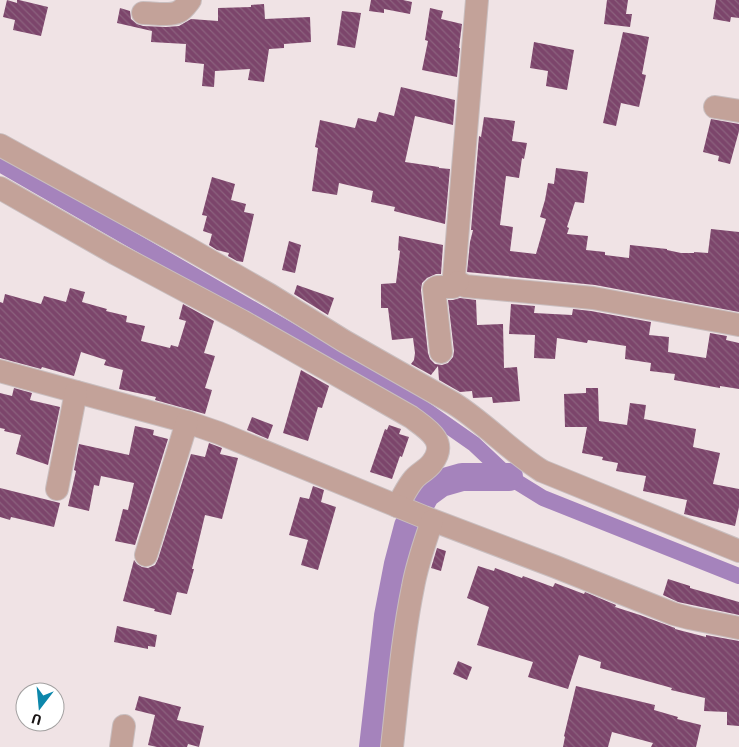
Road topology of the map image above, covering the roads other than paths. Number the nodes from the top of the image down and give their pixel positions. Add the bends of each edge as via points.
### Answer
1 (190, 0) edge
2 (477, 0) edge
3 (143, 14) dead end
4 (715, 107) dead end
5 (739, 111) edge
6 (0, 145) edge
7 (0, 188) edge
8 (458, 282) junction
9 (739, 325) edge
10 (441, 352) dead end
11 (0, 371) edge
12 (76, 392) junction
13 (187, 422) junction
14 (58, 489) dead end
15 (415, 514) junction
16 (739, 551) edge
17 (146, 555) dead end
18 (739, 628) edge
19 (392, 747) edge

1 - 3 street via 178,12
2 - 8 street via 454,276
4 - 5 street
6 - 16 street via 186,247 454,403 542,471
7 - 15 street via 251,326 411,417 432,433 438,441 436,455 432,464 410,485
8 - 9 street via 465,286 594,298
8 - 10 street via 453,287 434,288
11 - 12 street
12 - 13 street
12 - 14 street
13 - 15 street via 219,432
13 - 17 street
15 - 18 street via 674,614
15 - 19 street via 423,546 412,587

